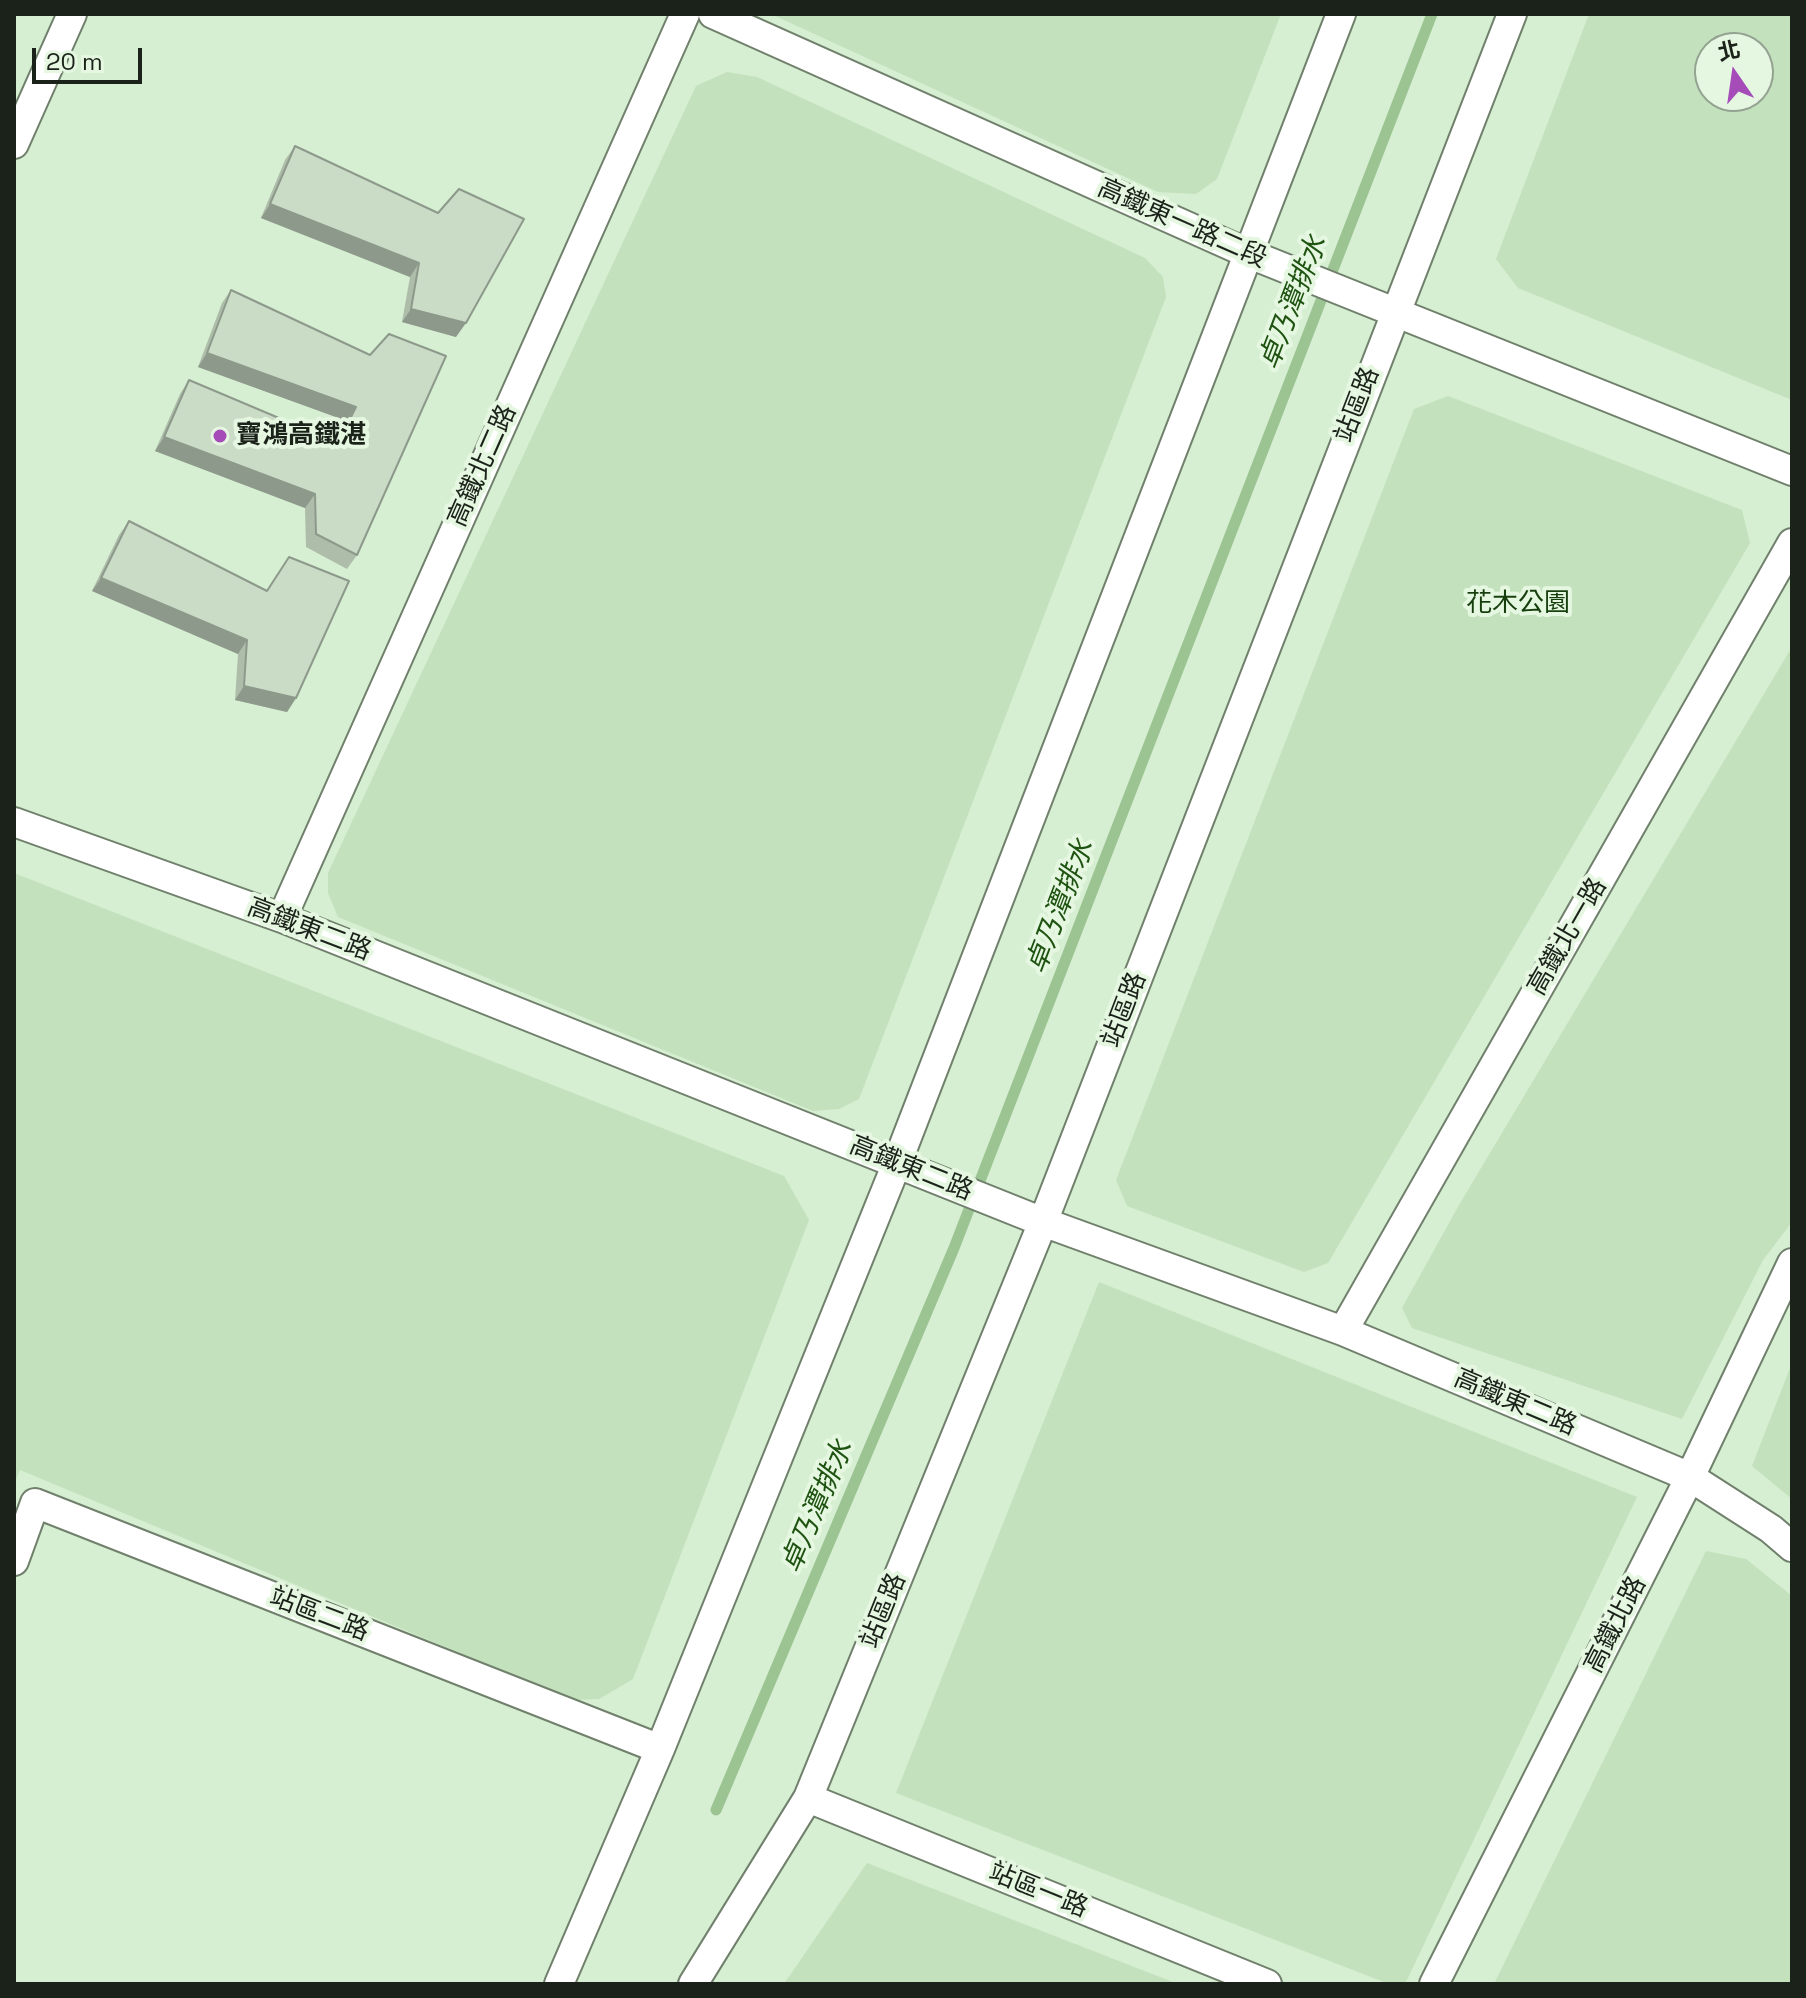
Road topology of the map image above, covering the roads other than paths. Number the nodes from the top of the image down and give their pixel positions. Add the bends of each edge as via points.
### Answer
1 (72, 14) edge
2 (685, 14) edge
3 (713, 14) edge
4 (1341, 14) edge
5 (1512, 14) edge
6 (14, 144) edge
7 (1247, 253) junction
8 (1395, 311) junction
9 (1792, 471) edge
10 (1792, 543) edge
11 (14, 822) edge
12 (282, 918) junction
13 (897, 1163) junction
14 (1043, 1222) junction
15 (1792, 1263) edge
16 (1343, 1331) junction
17 (1690, 1477) junction
18 (1792, 1547) edge
19 (14, 1561) edge
20 (660, 1749) junction
21 (808, 1798) junction
22 (559, 1984) edge
23 (693, 1984) edge
24 (1267, 1984) edge
25 (1434, 1984) edge

1 - 6 street
2 - 12 street, 高鐵北二路
3 - 7 street, 高鐵東一路二段
4 - 7 street
5 - 8 street, 站區路
7 - 8 street, 高鐵東一路二段
7 - 13 street
8 - 9 street, 高鐵東一路二段
8 - 14 street, 站區路
10 - 16 street, 高鐵北一路
11 - 12 street, 高鐵東二路
12 - 13 street, 高鐵東二路
13 - 14 street, 高鐵東二路
13 - 20 street
14 - 16 street, 高鐵東二路
14 - 21 street, 站區路
15 - 17 street, 高鐵北路
16 - 17 street, 高鐵東二路
17 - 18 street, 高鐵東二路
17 - 25 street, 高鐵北路
19 - 20 street, 站區二路 via 35,1503
20 - 22 street
21 - 23 street, 站區路
21 - 24 street, 站區一路

